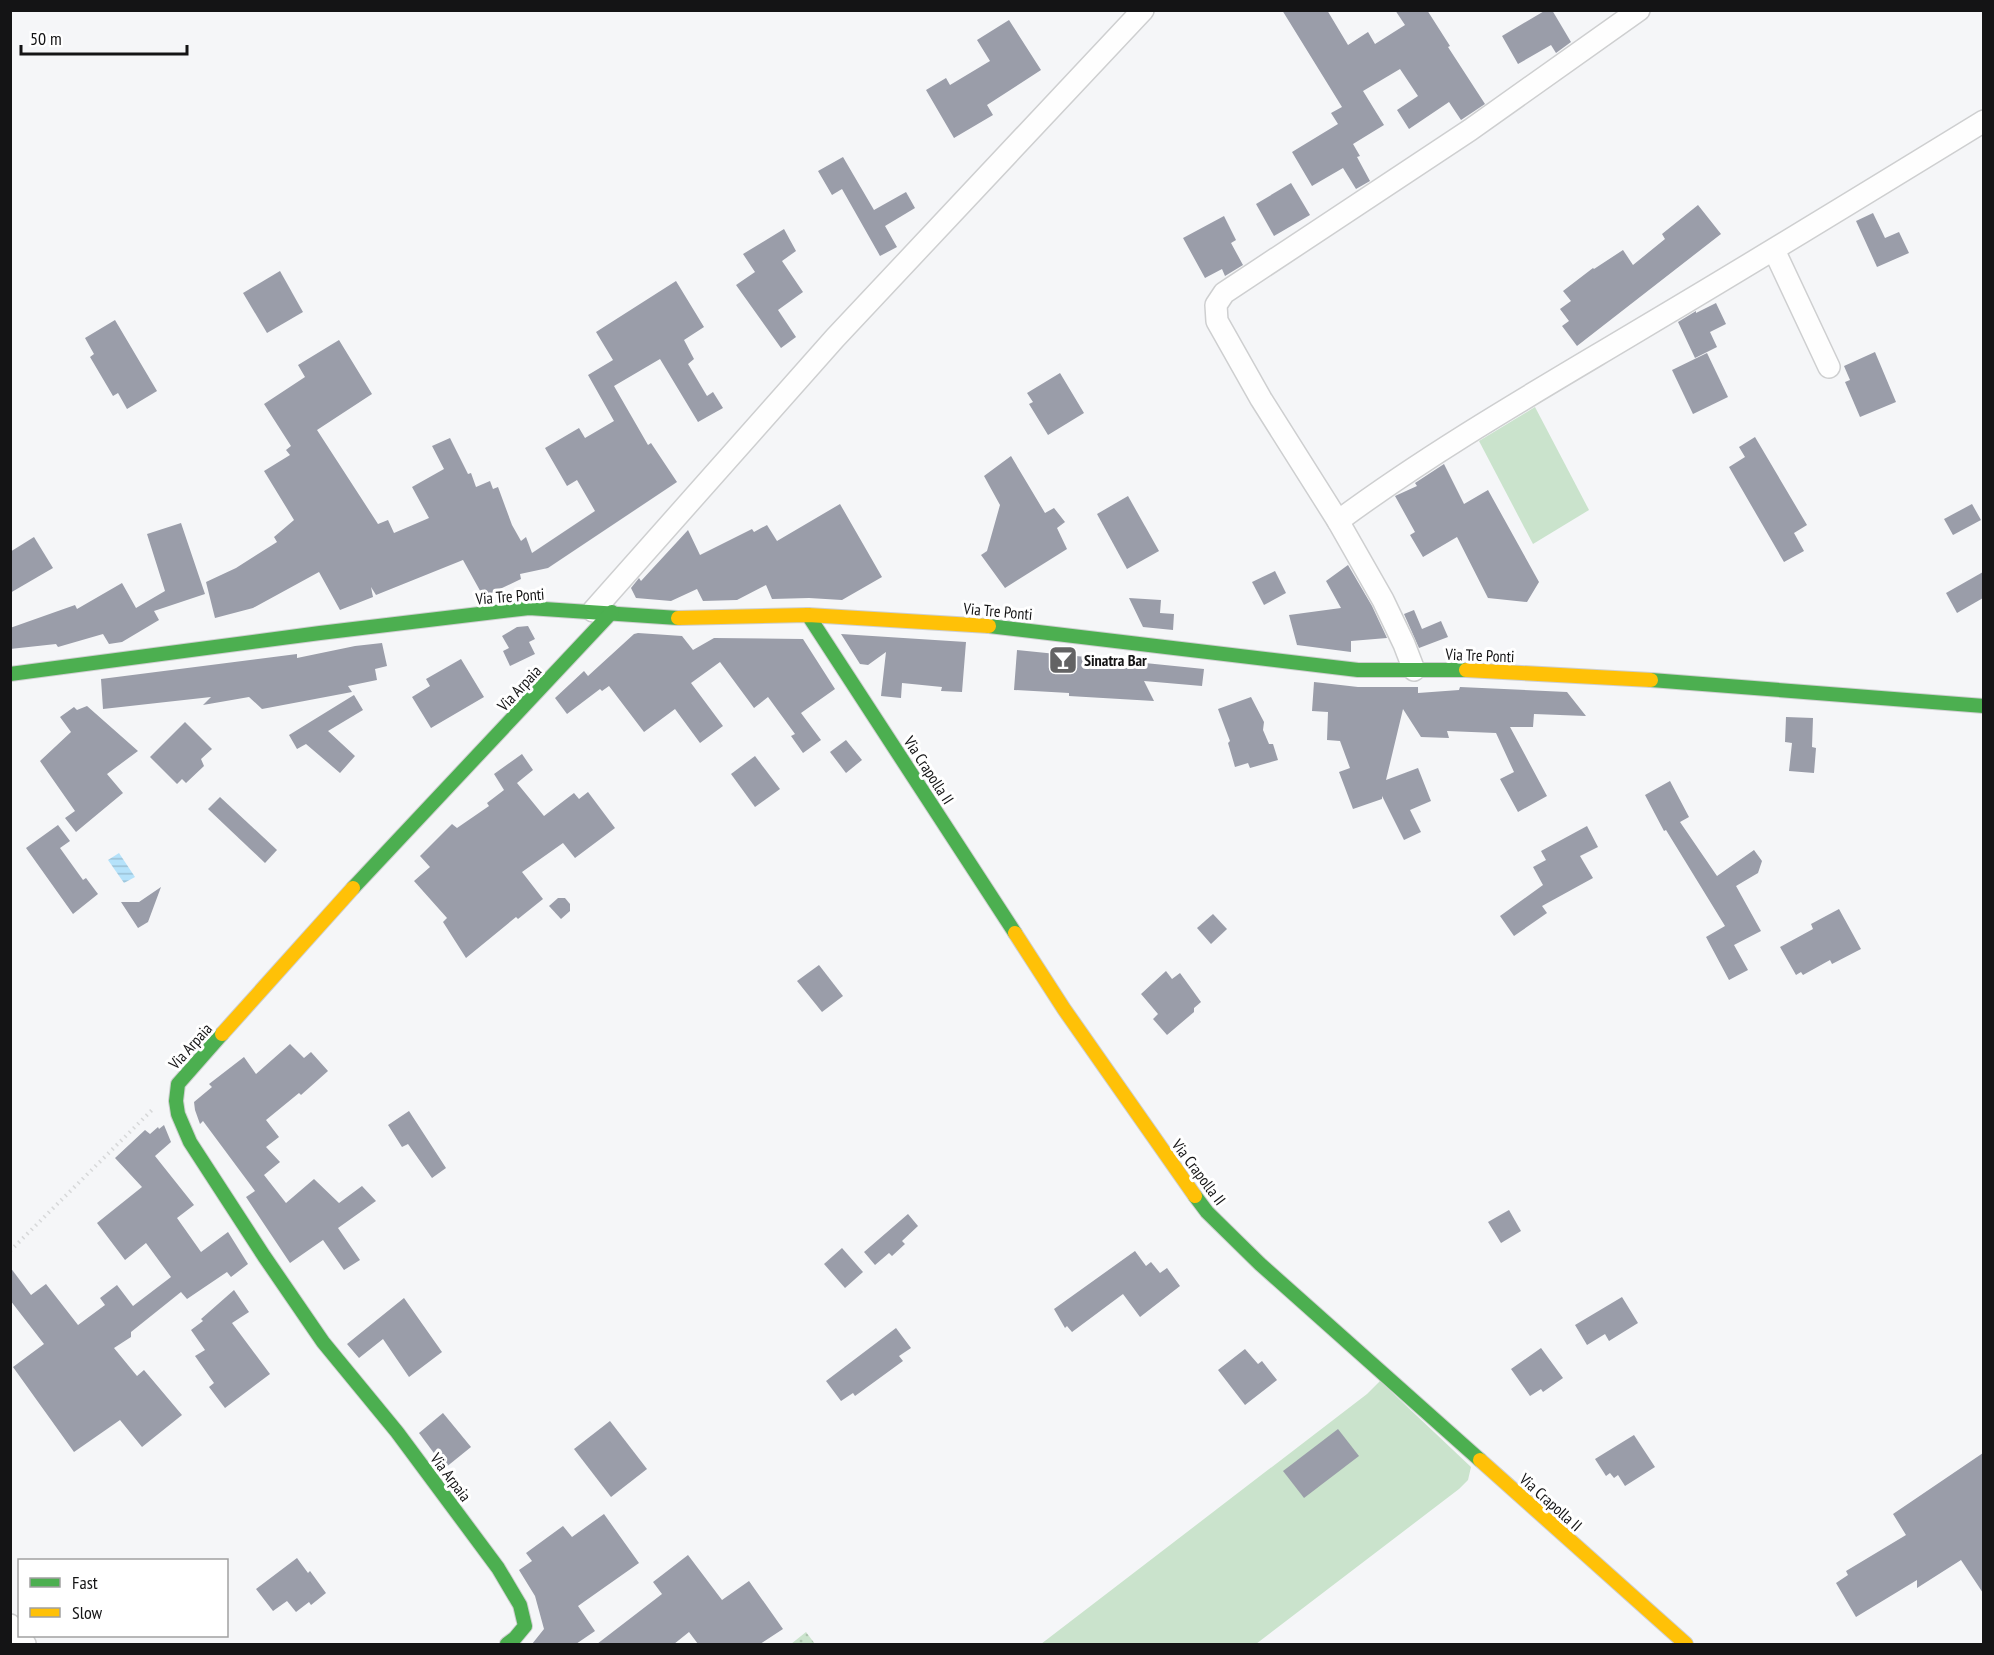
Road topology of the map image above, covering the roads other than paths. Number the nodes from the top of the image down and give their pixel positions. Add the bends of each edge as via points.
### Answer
1 (1143, 10) edge
2 (1639, 10) edge
3 (1983, 121) edge
4 (1774, 250) junction
5 (1829, 367) dead end
6 (1338, 521) junction
7 (603, 612) junction
8 (808, 615) junction
9 (1414, 670) junction
10 (10, 674) edge
11 (1983, 706) edge
12 (507, 1644) edge
13 (1686, 1644) edge

1 - 7 street via 835,338
2 - 6 street via 1470,130 1224,293 1216,305 1217,321 1250,380
3 - 4 street
4 - 5 street
4 - 6 street via 1384,487
6 - 9 street via 1383,600
7 - 8 street, Via Tre Ponti via 688,619
7 - 10 street, Via Tre Ponti via 529,608
7 - 12 street, Via Arpaia via 178,1084 175,1100 190,1142 323,1342 397,1432 498,1568 520,1605 525,1626
8 - 9 street, Via Tre Ponti via 1012,628 1358,670
8 - 13 street, Via Crapolla II via 1064,1009 1207,1212 1269,1272
9 - 11 street, Via Tre Ponti via 1660,680

